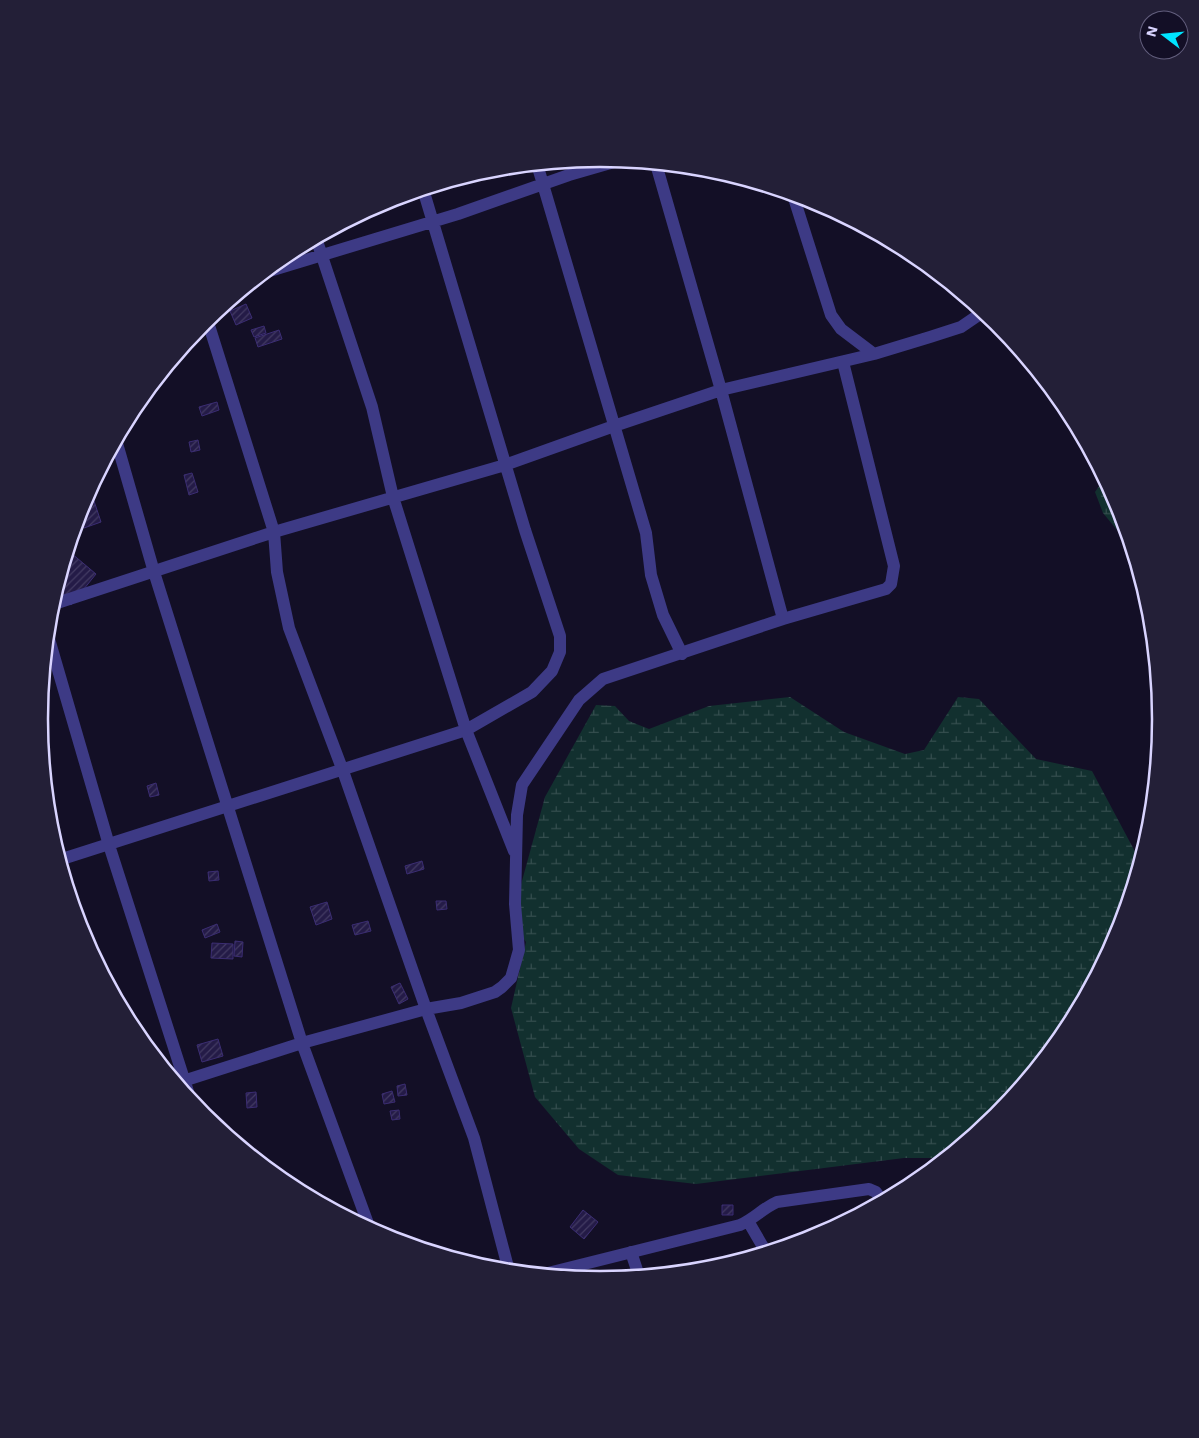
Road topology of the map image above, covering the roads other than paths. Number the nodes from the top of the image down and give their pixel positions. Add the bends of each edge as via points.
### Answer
1 (600, 167) edge
2 (658, 170) edge
3 (539, 171) edge
4 (543, 186) junction
5 (425, 195) edge
6 (796, 203) edge
7 (433, 222) junction
8 (318, 244) edge
9 (322, 255) junction
10 (283, 267) edge
11 (977, 317) edge
12 (210, 328) edge
13 (874, 354) junction
14 (843, 362) junction
15 (721, 390) junction
16 (614, 426) junction
17 (118, 448) edge
18 (505, 466) junction
19 (393, 498) junction
20 (274, 532) junction
21 (154, 572) junction
22 (60, 602) edge
23 (782, 619) junction
24 (52, 649) edge
25 (682, 654) junction
26 (466, 730) junction
27 (343, 771) junction
28 (227, 808) junction
29 (109, 845) junction
30 (65, 858) edge
31 (517, 858) junction
32 (426, 1009) junction
33 (302, 1043) junction
34 (178, 1075) edge
35 (183, 1081) edge
36 (878, 1195) edge
37 (366, 1219) edge
38 (748, 1221) junction
39 (763, 1246) edge
40 (631, 1252) junction
41 (507, 1263) edge
42 (561, 1270) edge
43 (637, 1270) edge

1 - 4 street
2 - 15 street
3 - 4 street
4 - 7 street
4 - 16 street
5 - 7 street
6 - 13 street via 831,315 841,329
7 - 9 street
7 - 18 street
8 - 9 street
9 - 10 street
9 - 19 street via 376,424
11 - 13 street via 961,327
12 - 20 street
13 - 14 street
14 - 15 street
14 - 23 street via 894,566 891,584 880,593
15 - 16 street
15 - 23 street
16 - 18 street
16 - 25 street via 646,533 652,575 663,615
17 - 21 street
18 - 19 street
18 - 26 street via 560,636 560,652 552,671 532,692
19 - 20 street
19 - 26 street
20 - 21 street
20 - 27 street via 277,572 289,628
21 - 22 street
21 - 28 street
23 - 25 street
24 - 29 street
25 - 31 street via 603,679 579,700 522,785
26 - 27 street
26 - 31 street
27 - 28 street
27 - 32 street
28 - 29 street
28 - 33 street
29 - 30 street
29 - 34 street
31 - 32 street via 515,904 519,950 510,978 495,992 461,1003
32 - 33 street
32 - 41 street via 474,1138
33 - 35 street
33 - 37 street
36 - 38 street via 869,1189 776,1202 764,1207
38 - 39 street
38 - 40 street
40 - 42 street
40 - 43 street

